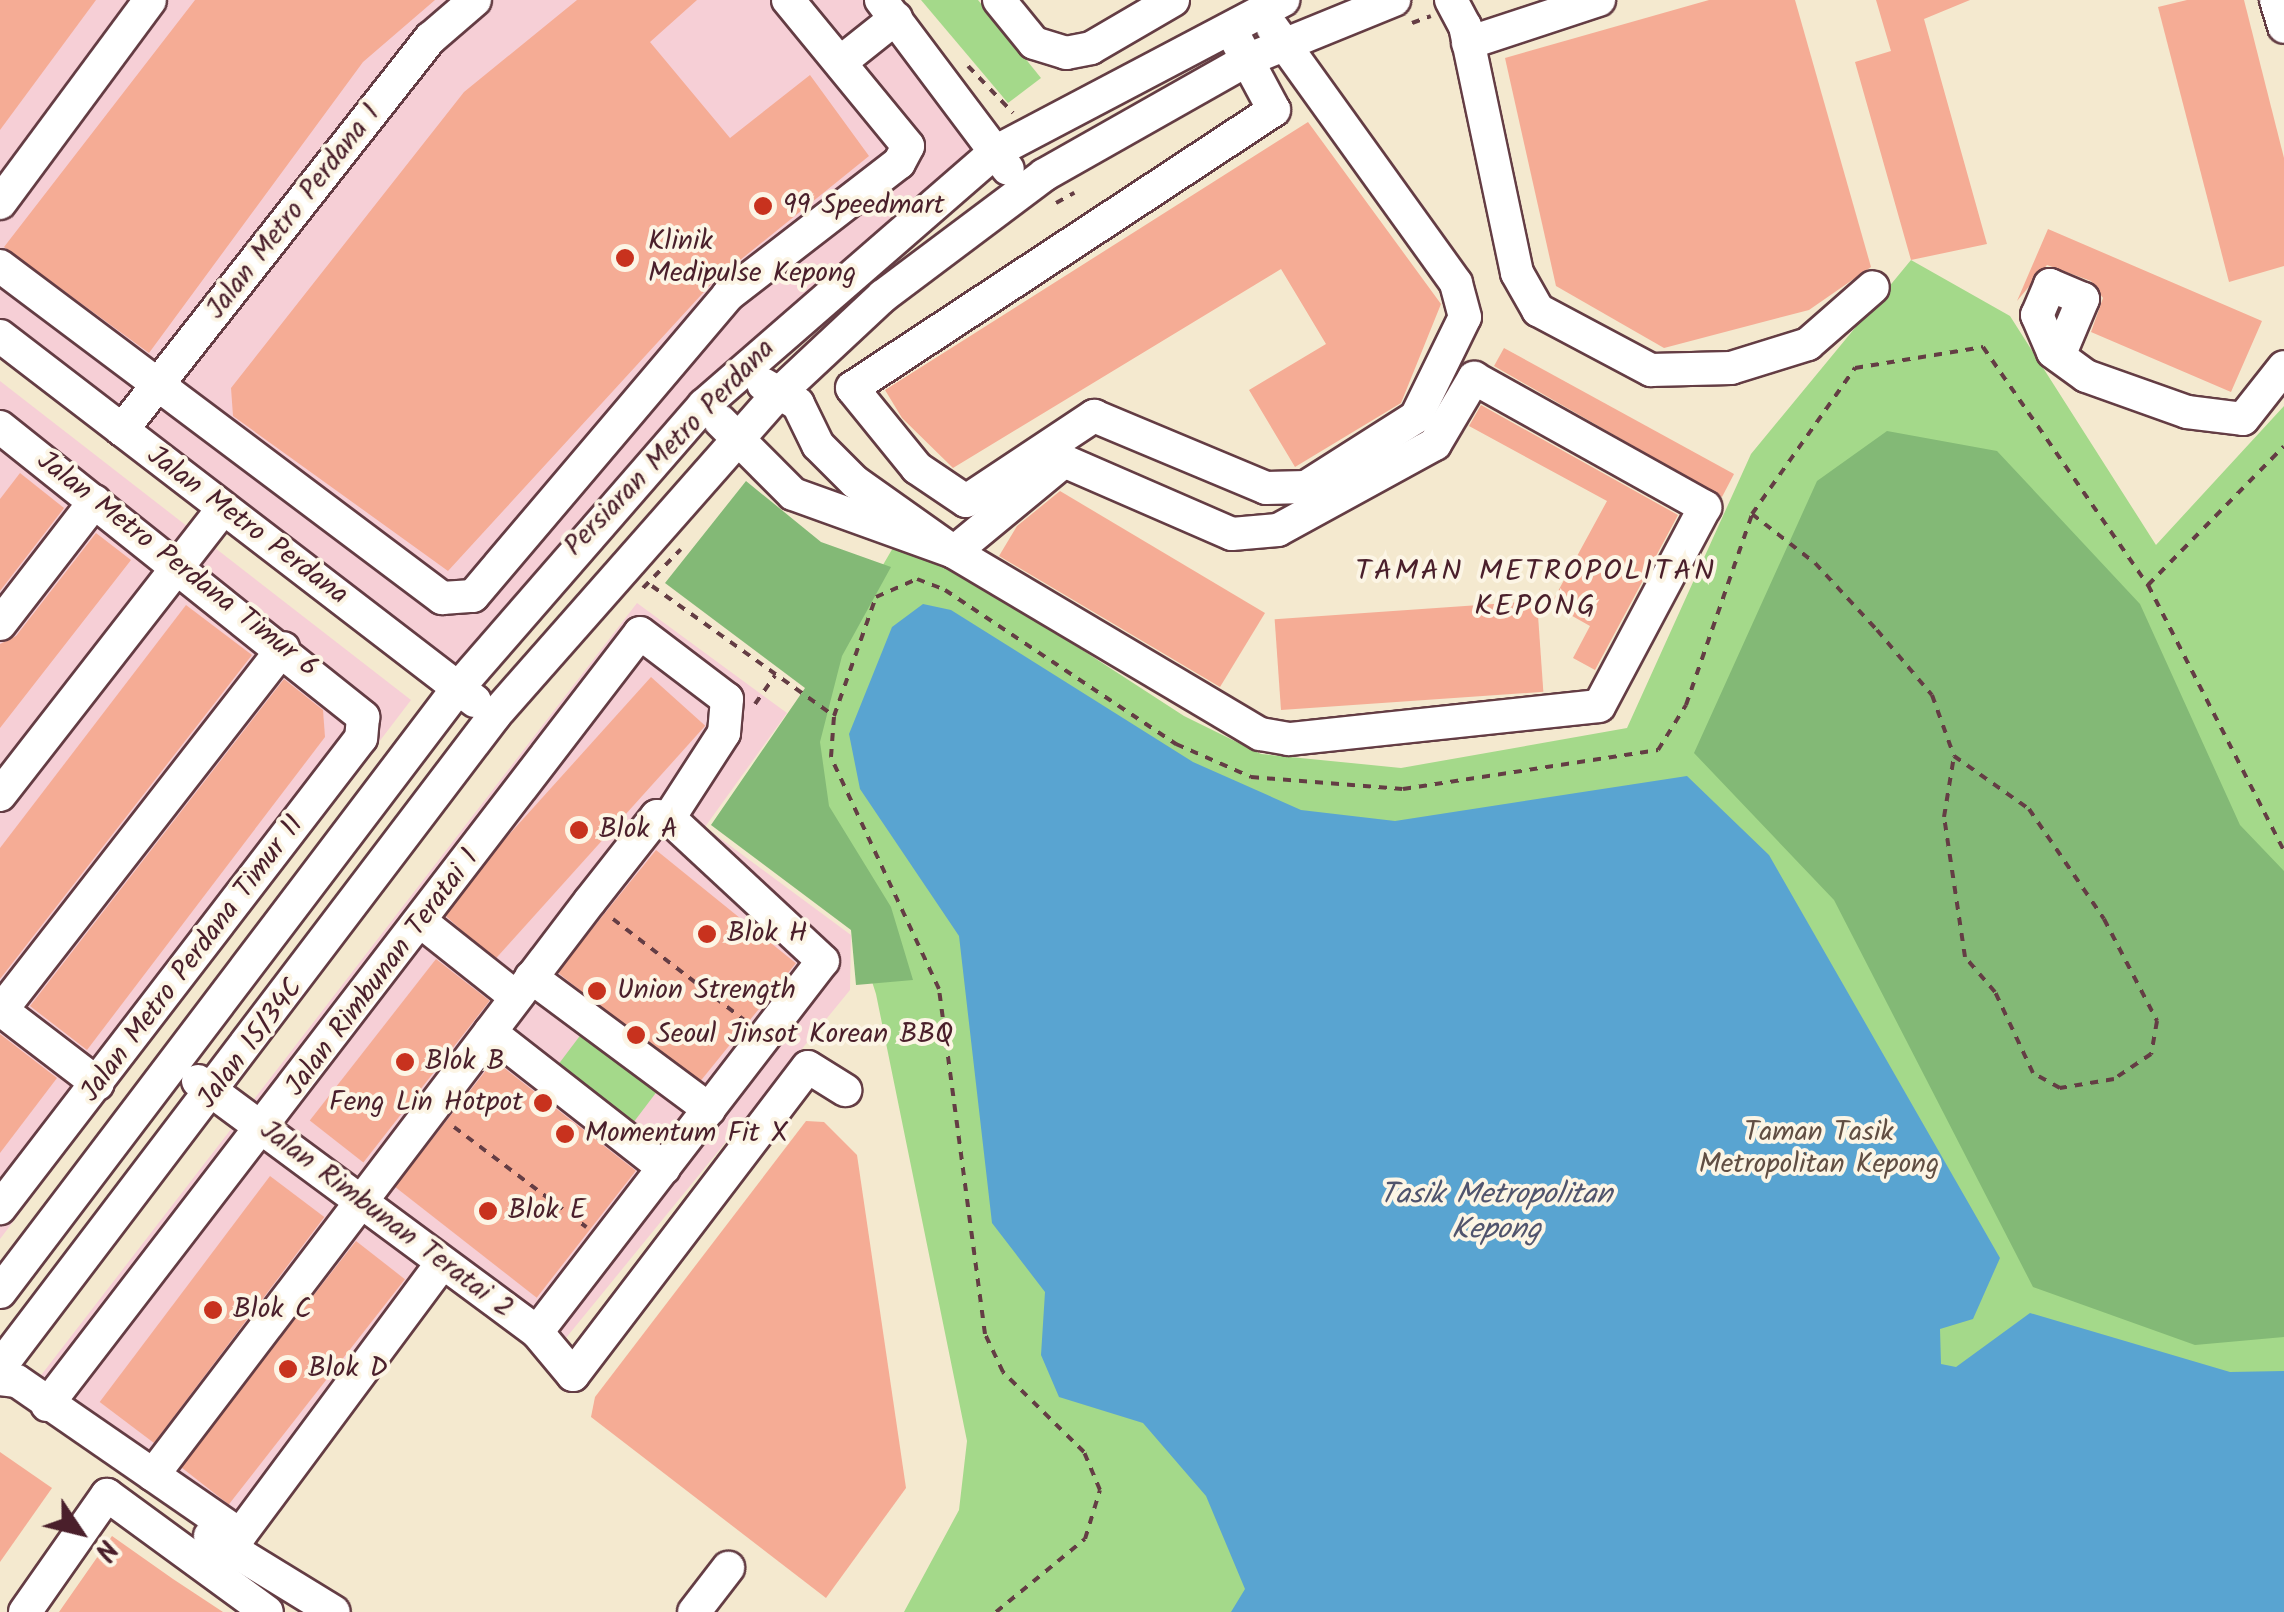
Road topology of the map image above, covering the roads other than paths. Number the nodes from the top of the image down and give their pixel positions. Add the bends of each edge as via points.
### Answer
1 (150, 0) edge
2 (474, 0) edge
3 (788, 0) edge
4 (999, 0) edge
5 (1172, 0) edge
6 (1394, 0) edge
7 (1599, 0) edge
8 (2276, 0) edge
9 (1272, 4) edge
10 (889, 9) edge
11 (1465, 17) edge
12 (1228, 24) junction
13 (2284, 27) edge
14 (1283, 44) junction
15 (1248, 60) junction
16 (842, 61) junction
17 (996, 152) junction
18 (1023, 189) junction
19 (0, 203) edge
20 (0, 266) edge
21 (1873, 287) dead end
22 (0, 336) edge
23 (821, 352) junction
24 (2059, 356) dead end
25 (746, 366) junction
26 (2284, 367) edge
27 (156, 387) junction
28 (852, 388) junction
29 (774, 397) junction
30 (704, 405) junction
31 (122, 430) junction
32 (734, 436) junction
33 (5, 442) edge
34 (94, 501) junction
35 (224, 509) junction
36 (954, 552) junction
37 (178, 566) junction
38 (0, 624) edge
39 (283, 648) junction
40 (458, 688) junction
41 (354, 704) joint
42 (495, 715) junction
43 (0, 795) edge
44 (669, 818) junction
45 (420, 921) junction
46 (524, 987) junction
47 (0, 1010) edge
48 (490, 1032) junction
49 (177, 1065) junction
50 (98, 1084) junction
51 (845, 1090) dead end
52 (214, 1094) junction
53 (709, 1109) junction
54 (265, 1132) junction
55 (664, 1168) junction
56 (361, 1202) junction
57 (0, 1208) edge
58 (442, 1263) junction
59 (0, 1292) edge
60 (538, 1332) junction
61 (0, 1367) edge
62 (0, 1381) edge
63 (47, 1405) junction
64 (152, 1475) junction
65 (728, 1568) dead end
66 (26, 1612) edge
67 (267, 1612) edge
68 (334, 1612) edge
69 (694, 1612) edge

1 - 19 street
2 - 27 street, Jalan Metro Perdana 1 via 431,38
3 - 16 street
4 - 5 street via 1034,43 1091,48
6 - 14 street, Persiaran Metro Perdana
7 - 11 street
8 - 13 street
9 - 12 street, Persiaran Metro Perdana
9 - 14 street
10 - 16 street
10 - 17 street
11 - 21 street via 1517,273 1538,310 1651,370 1731,368 1808,344
12 - 15 street
12 - 17 street, Persiaran Metro Perdana
14 - 15 street, Persiaran Metro Perdana
14 - 28 street via 1456,283 1465,317 1416,417 1306,487 1266,488 1094,416 966,501 917,468
15 - 18 street, Persiaran Metro Perdana
15 - 28 street via 1274,110
16 - 27 street via 904,130 899,163 728,295 473,596 442,598
17 - 18 street
17 - 25 street, Persiaran Metro Perdana
18 - 23 street, Persiaran Metro Perdana
20 - 27 street
22 - 31 street, Jalan Metro Perdana
23 - 28 street
23 - 29 street, Persiaran Metro Perdana
24 - 26 street via 2086,376 2219,421 2243,419 2264,402
25 - 29 street
25 - 30 street, Persiaran Metro Perdana
27 - 31 street, Jalan Metro Perdana 1
29 - 32 street, Persiaran Metro Perdana
29 - 36 street via 798,404 818,445 855,482
30 - 32 street
30 - 40 street, Persiaran Metro Perdana
31 - 35 street, Jalan Metro Perdana
32 - 36 street via 793,494 831,514
32 - 42 street, Persiaran Metro Perdana
33 - 34 street, Jalan Metro Perdana Timur 6
34 - 37 street, Jalan Metro Perdana Timur 6
34 - 38 street
35 - 37 street
35 - 40 street, Jalan Metro Perdana
36 - 36 street via 1064,462 1232,534 1278,530 1435,444 1474,378 1704,507 1599,706 1290,738 1230,721
37 - 39 street, Jalan Metro Perdana Timur 6
37 - 43 street
39 - 41 street, Jalan Metro Perdana Timur 6
39 - 47 street
40 - 42 street, Jalan Metro Perdana
40 - 49 street, Jalan 15/34C
41 - 50 street, Jalan Metro Perdana Timur 11 via 361,738
42 - 52 street, Jalan 15/34C
44 - 45 street, Jalan Rimbunan Teratai 1 via 724,733 727,699 640,632
44 - 46 street via 657,816
44 - 53 street, Jalan Rimbunan Teratai 2 via 823,961
45 - 46 street
45 - 54 street, Jalan Rimbunan Teratai 1
46 - 48 street
46 - 53 street
47 - 50 street
48 - 55 street
48 - 56 street
49 - 52 street, Jalan Rimbunan Teratai 2
49 - 59 street, Jalan 15/34C
50 - 57 street, Jalan Metro Perdana Timur 11
51 - 60 street via 808,1067 573,1375
52 - 54 street, Jalan Rimbunan Teratai 2
52 - 61 street, Jalan 15/34C
53 - 55 street, Jalan Rimbunan Teratai 2
54 - 56 street, Jalan Rimbunan Teratai 2
54 - 63 street, Jalan Rimbunan Teratai 1
55 - 60 street, Jalan Rimbunan Teratai 2
56 - 58 street, Jalan Rimbunan Teratai 2
56 - 64 street
58 - 60 street, Jalan Rimbunan Teratai 2
58 - 64 street via 240,1535
62 - 63 street
62 - 68 street via 179,1518
63 - 64 street
65 - 69 street
66 - 67 street via 107,1495

